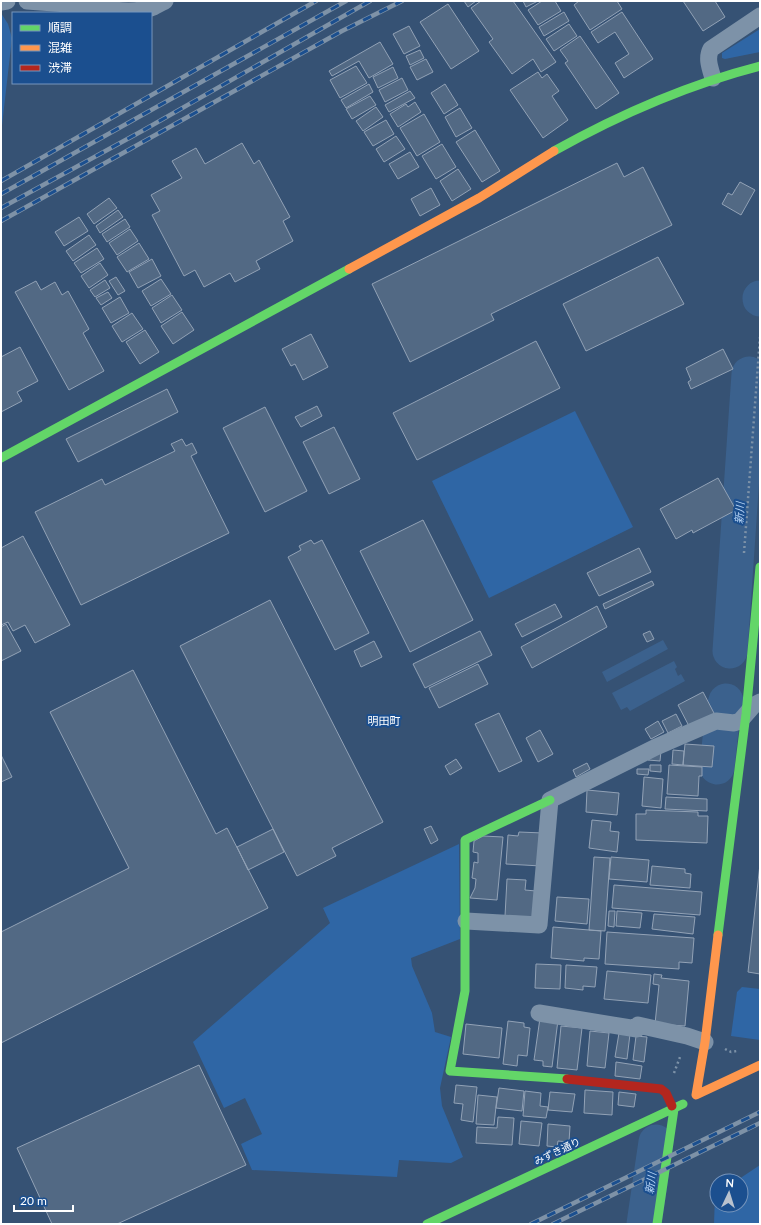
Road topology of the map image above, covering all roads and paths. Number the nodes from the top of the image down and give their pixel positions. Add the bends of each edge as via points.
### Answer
1 (7, 1) edge
2 (27, 1) edge
3 (165, 1) edge
4 (1, 2) edge
5 (760, 16) edge
6 (760, 66) edge
7 (713, 78) junction
8 (760, 337) edge
9 (1, 458) edge
10 (743, 561) dead end
11 (760, 567) edge
12 (760, 702) edge
13 (746, 714) junction
14 (550, 800) junction
15 (466, 921) junction
16 (539, 1013) dead end
17 (687, 1036) junction
18 (704, 1042) junction
19 (760, 1065) edge
20 (666, 1093) junction
21 (696, 1096) junction
22 (674, 1109) junction
23 (427, 1224) edge
24 (657, 1224) edge

1 - 4 street
2 - 3 street via 129,10 151,8
5 - 7 street via 711,49 709,60
6 - 7 street
7 - 9 street via 637,109 575,139 479,198
8 - 10 path
11 - 13 street
12 - 13 street
13 - 14 street via 740,721 716,722 656,747
13 - 18 street
14 - 15 street via 465,840
14 - 15 street via 539,925
15 - 20 street via 466,991 450,1071 578,1080 661,1089
16 - 17 street via 637,1028 638,1025
17 - 18 street
17 - 20 path
18 - 21 street
19 - 21 street, みずき通り
20 - 22 street
21 - 22 street, みずき通り
22 - 23 street, みずき通り
22 - 24 street

